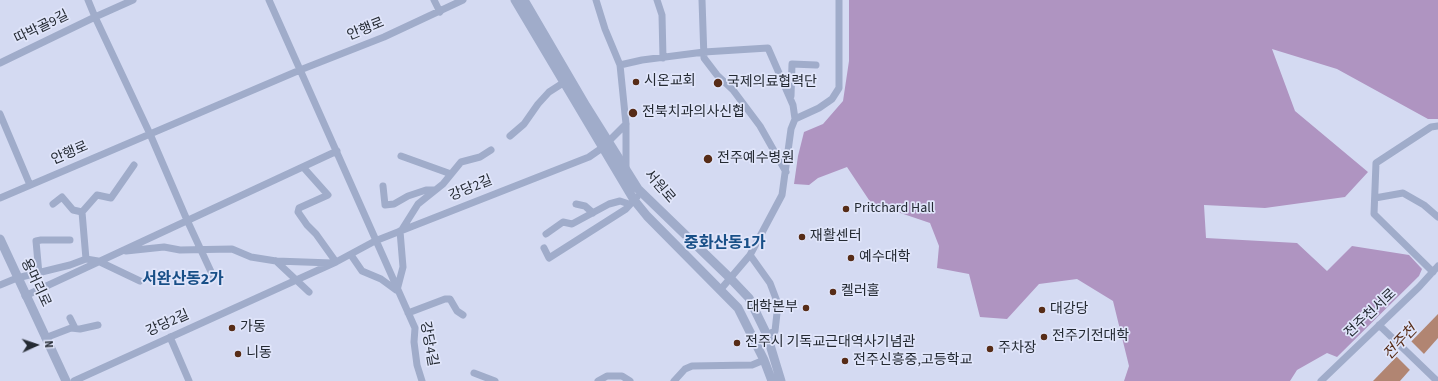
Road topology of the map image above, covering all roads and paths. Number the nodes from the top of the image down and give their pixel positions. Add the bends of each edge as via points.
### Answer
1 (88, 0) edge
2 (133, 0) edge
3 (434, 0) edge
4 (463, 0) edge
5 (515, 0) edge
6 (524, 0) edge
7 (596, 0) edge
8 (657, 0) edge
9 (702, 0) edge
10 (839, 0) edge
11 (270, 2) edge
12 (440, 12) junction
13 (95, 17) junction
14 (704, 52) junction
15 (663, 58) junction
16 (0, 63) edge
17 (620, 65) junction
18 (816, 65) dead end
19 (300, 70) junction
20 (563, 83) junction
21 (791, 99) junction
22 (0, 114) edge
23 (795, 119) junction
24 (626, 124) junction
25 (1438, 126) edge
26 (150, 134) junction
27 (510, 136) dead end
28 (606, 145) junction
29 (492, 150) dead end
30 (337, 151) junction
31 (401, 156) dead end
32 (134, 165) dead end
33 (303, 166) junction
34 (622, 170) junction
35 (786, 172) junction
36 (451, 174) junction
37 (30, 185) junction
38 (383, 186) dead end
39 (435, 190) junction
40 (642, 193) junction
41 (0, 198) edge
42 (1375, 198) junction
43 (631, 202) junction
44 (53, 204) dead end
45 (576, 204) dead end
46 (82, 212) junction
47 (593, 213) junction
48 (1438, 217) edge
49 (187, 220) junction
50 (401, 231) junction
51 (546, 234) dead end
52 (0, 239) edge
53 (70, 240) dead end
54 (375, 242) junction
55 (544, 248) dead end
56 (202, 249) junction
57 (120, 252) junction
58 (351, 255) junction
59 (750, 255) junction
60 (86, 259) junction
61 (98, 261) junction
62 (276, 261) junction
63 (335, 263) junction
64 (1438, 266) edge
65 (1433, 272) junction
66 (39, 274) junction
67 (213, 276) dead end
68 (17, 278) junction
69 (730, 278) junction
70 (140, 280) dead end
71 (295, 280) junction
72 (0, 285) edge
73 (721, 289) junction
74 (397, 290) junction
75 (309, 292) dead end
76 (25, 296) junction
77 (408, 313) junction
78 (463, 315) dead end
79 (70, 318) dead end
80 (1379, 325) junction
81 (98, 326) dead end
82 (75, 328) junction
83 (767, 335) junction
84 (45, 338) junction
85 (170, 338) junction
86 (764, 360) junction
87 (474, 373) dead end
88 (66, 381) edge
89 (74, 381) edge
90 (189, 381) edge
91 (422, 381) edge
92 (495, 381) edge
93 (598, 381) edge
94 (630, 381) edge
95 (674, 381) edge
96 (772, 381) edge
97 (781, 381) edge
98 (1321, 381) edge
99 (1437, 381) edge

1 - 13 street
2 - 13 street, 따박골9길
3 - 12 street
4 - 12 street, 안행로
5 - 20 street, 서원로
6 - 28 street, 서원로
7 - 17 street
8 - 15 street via 662,15
9 - 14 street
10 - 23 street via 839,88 829,101
11 - 19 street
12 - 19 street, 안행로
13 - 16 street, 따박골9길
13 - 26 street
14 - 15 street
14 - 21 street via 768,48
14 - 35 street via 704,58 733,90 760,126
15 - 17 street
17 - 24 street
18 - 21 street via 792,64
19 - 26 street, 안행로
19 - 30 street
20 - 27 street via 549,92 524,124
20 - 28 street, 서원로
21 - 23 street
22 - 37 street
23 - 35 street via 791,129
24 - 28 street, 강당2길
24 - 34 street
25 - 42 street via 1431,127 1376,162
26 - 37 street, 안행로
26 - 49 street
28 - 34 street, 서원로
28 - 50 street, 강당2길 via 589,157
29 - 36 street via 480,157 461,162
30 - 33 street
30 - 54 street, 강당4길
31 - 36 street
32 - 46 street via 111,198 97,195
33 - 49 street
33 - 63 street via 328,195 299,208 298,212
34 - 40 street, 서원로
34 - 43 street, 서원로
35 - 59 street via 782,195
36 - 39 street via 444,184
37 - 41 street, 안행로
38 - 39 street via 385,205 394,204 426,190
39 - 50 street via 418,204
40 - 43 street
40 - 69 street, 서원로
42 - 48 street via 1403,193
42 - 65 street via 1374,214
43 - 47 street via 609,204
43 - 55 street via 626,209 549,258
43 - 73 street, 서원로
44 - 46 street via 62,197 74,210
45 - 47 street via 585,206
46 - 60 street
47 - 51 street via 572,224 563,222
49 - 56 street
49 - 57 street
50 - 54 street, 강당2길
50 - 74 street via 403,267
52 - 68 street, 용머리로
53 - 66 street via 36,241
54 - 58 street, 강당2길
54 - 74 street, 강당4길
56 - 57 street via 180,250 164,247
56 - 62 street via 232,249 252,258
56 - 67 street
57 - 61 street
58 - 63 street, 강당2길
58 - 74 street via 362,271 381,279
59 - 69 street
59 - 83 street via 770,283 778,304 775,331
60 - 61 street
60 - 66 street
61 - 70 street
61 - 76 street
62 - 63 street
62 - 71 street
63 - 71 street, 강당2길
64 - 65 street, 전주천서로
65 - 80 street, 전주천서로
66 - 68 street
68 - 72 street
68 - 76 street, 용머리로
69 - 73 street
69 - 83 street, 서원로 via 749,298
71 - 75 street
71 - 85 street, 강당2길
73 - 86 street, 서원로 via 738,308
74 - 77 street, 강당4길
76 - 84 street, 용머리로
77 - 78 street via 450,299 457,311
77 - 91 street, 강당4길 via 415,328 417,365
79 - 82 street
80 - 98 street, 전주천서로
80 - 99 street
81 - 82 street via 80,330
82 - 84 street
83 - 97 street, 서원로
84 - 88 street, 용머리로
85 - 89 street, 강당2길
85 - 90 street
86 - 95 street via 752,366 692,366 685,369
86 - 96 street, 서원로
87 - 92 street
93 - 94 street via 607,376 622,376

